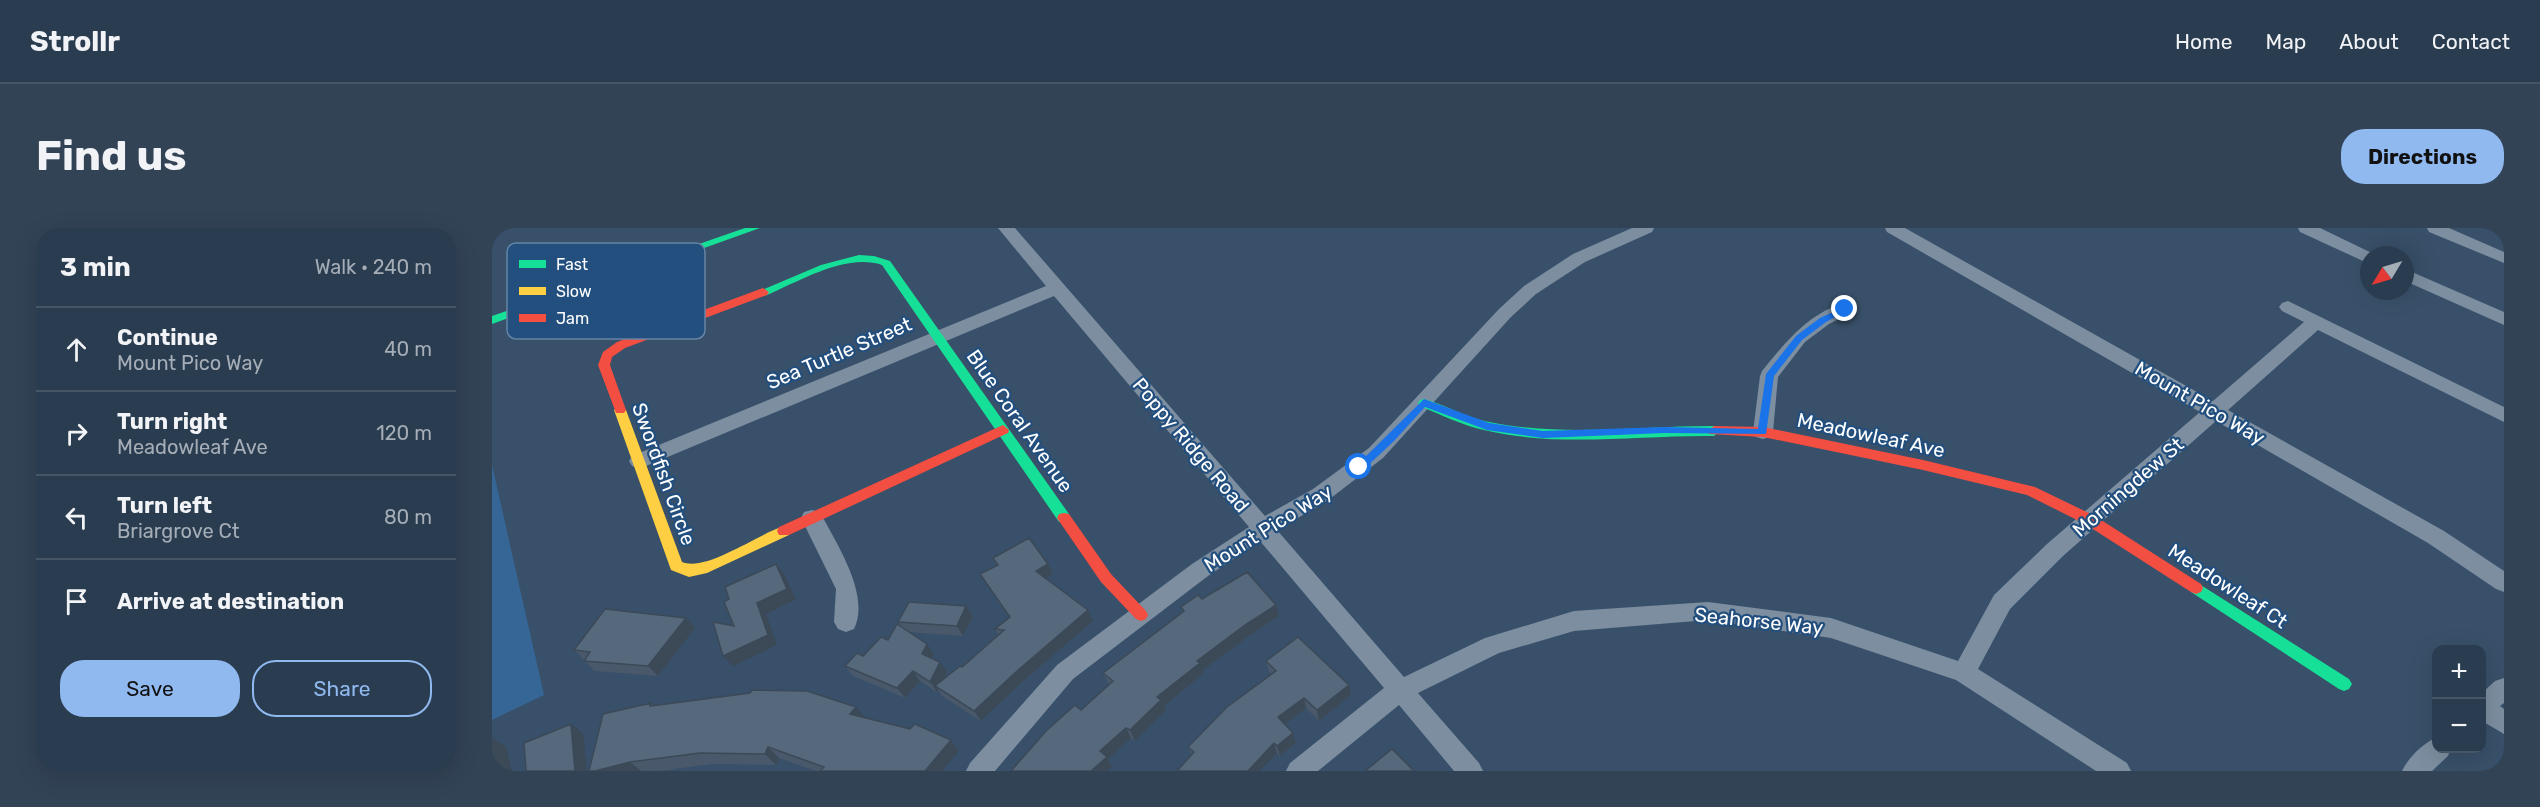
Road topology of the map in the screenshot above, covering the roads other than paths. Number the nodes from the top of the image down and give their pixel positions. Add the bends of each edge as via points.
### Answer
1 (717, 228) edge
2 (755, 228) edge
3 (1006, 228) edge
4 (1646, 228) edge
5 (1893, 228) edge
6 (2306, 228) edge
7 (2435, 228) edge
8 (673, 243) edge
9 (705, 245) edge
10 (2360, 253) edge
11 (866, 256) joint
12 (2504, 258) edge
13 (2414, 278) edge
14 (1058, 288) junction
15 (2288, 307) dead end
16 (1845, 309) dead end
17 (705, 313) edge
18 (507, 315) edge
19 (492, 320) edge
20 (2504, 320) edge
21 (2317, 321) junction
22 (938, 337) junction
23 (637, 339) edge
24 (1424, 403) junction
25 (2214, 411) junction
26 (2504, 416) edge
27 (1003, 430) junction
28 (1763, 432) junction
29 (639, 461) junction
30 (812, 518) junction
31 (2090, 520) junction
32 (1263, 528) junction
33 (2504, 583) edge
34 (1141, 615) junction
35 (846, 622) dead end
36 (1964, 673) junction
37 (2344, 684) dead end
38 (2504, 688) edge
39 (1400, 690) junction
40 (2486, 704) edge
41 (2486, 711) edge
42 (2504, 723) edge
43 (2434, 753) edge
44 (979, 771) edge
45 (1299, 771) edge
46 (1470, 771) edge
47 (2118, 771) edge
48 (2415, 771) edge

1 - 8 street
2 - 9 street
3 - 14 street, Poppy Ridge Road
4 - 24 street, Mount Pico Way via 1579,258 1530,290
5 - 25 street, Mount Pico Way
6 - 10 street
7 - 12 street
11 - 17 street, Swordfish Circle
11 - 22 street, Blue Coral Avenue via 886,262
13 - 20 street
14 - 22 street, Sea Turtle Street
14 - 32 street, Poppy Ridge Road
15 - 21 street
16 - 28 street via 1799,338 1769,376
18 - 19 street
21 - 25 street, Morningdew St
21 - 26 street
22 - 27 street, Blue Coral Avenue
22 - 29 street, Sea Turtle Street
23 - 29 street, Swordfish Circle via 607,355 604,365
24 - 28 street, Meadowleaf Ave via 1487,427 1543,435 1665,430
24 - 32 street, Mount Pico Way via 1359,467
25 - 31 street, Morningdew St
25 - 33 street, Mount Pico Way via 2436,537
27 - 30 street, Swordfish Circle
27 - 34 street, Blue Coral Avenue via 1106,578
28 - 31 street, Meadowleaf Ave via 2030,491
29 - 30 street, Swordfish Circle via 676,566 689,571 707,567
30 - 35 street via 847,589
31 - 36 street, Morningdew St via 2002,602
31 - 37 street, Meadowleaf Ct
32 - 34 street, Mount Pico Way
32 - 39 street, Poppy Ridge Road
34 - 44 street, Mount Pico Way via 1065,672
36 - 39 street, Seahorse Way via 1831,628 1708,611 1574,621 1493,645
36 - 47 street, Seahorse Way
38 - 40 street
39 - 45 street, Seahorse Way
39 - 46 street, Poppy Ridge Road
41 - 42 street
43 - 48 street

